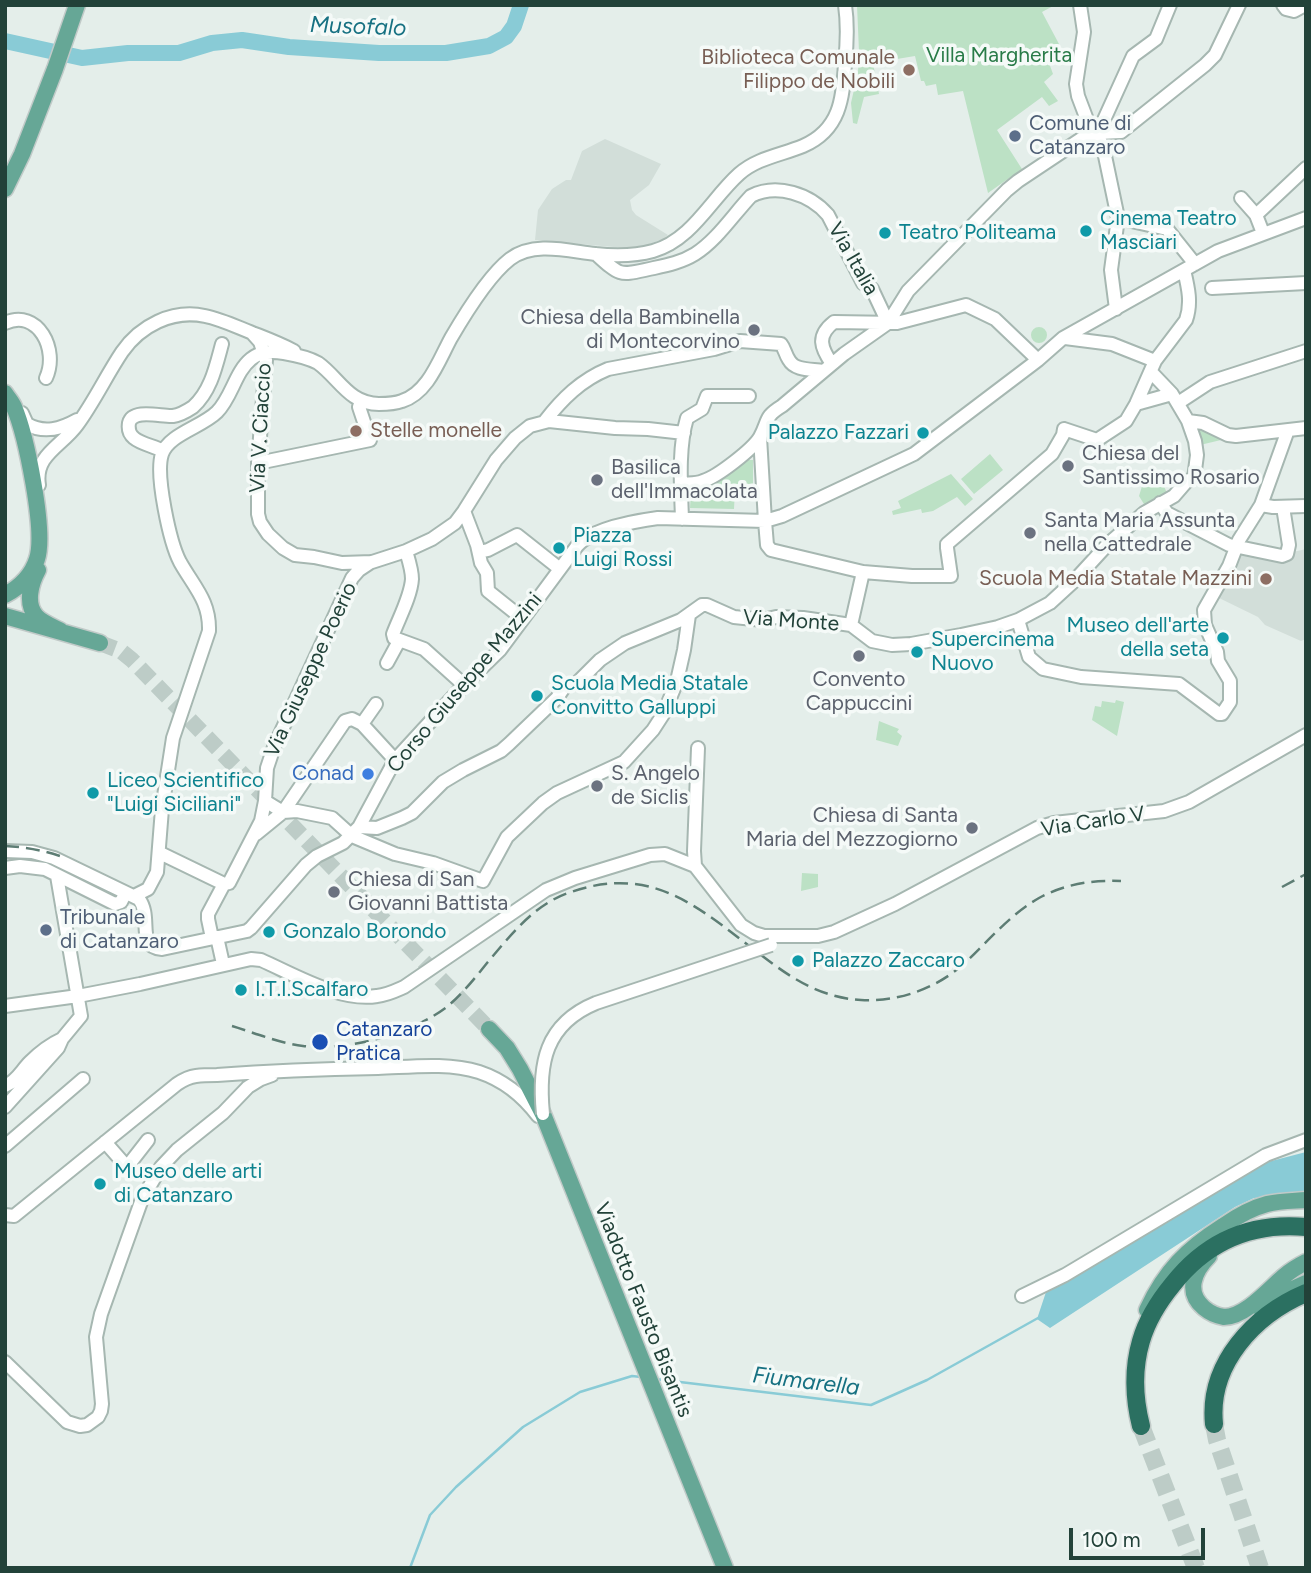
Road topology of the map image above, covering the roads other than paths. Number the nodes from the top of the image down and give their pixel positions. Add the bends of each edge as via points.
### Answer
1 (77, 5) edge
2 (845, 5) edge
3 (1080, 5) edge
4 (1170, 5) edge
5 (1283, 5) edge
6 (1305, 5) edge
7 (1237, 9) edge
8 (1098, 133) junction
9 (1301, 171) edge
10 (5, 189) edge
11 (1241, 198) dead end
12 (1256, 215) junction
13 (1118, 218) junction
14 (1306, 218) edge
15 (1263, 233) junction
16 (596, 254) junction
17 (1190, 267) junction
18 (1306, 283) edge
19 (1212, 288) dead end
20 (1116, 309) junction
21 (5, 323) edge
22 (888, 323) junction
23 (871, 329) junction
24 (252, 333) junction
25 (1063, 338) junction
26 (222, 344) dead end
27 (1306, 351) edge
28 (265, 352) junction
29 (305, 357) junction
30 (1038, 359) junction
31 (1153, 367) junction
32 (827, 368) junction
33 (46, 378) dead end
34 (5, 393) edge
35 (749, 396) dead end
36 (1175, 399) junction
37 (361, 401) junction
38 (1136, 404) junction
39 (84, 416) junction
40 (545, 421) junction
41 (1188, 421) junction
42 (1306, 428) edge
43 (1288, 430) junction
44 (684, 433) junction
45 (760, 437) junction
46 (163, 451) junction
47 (258, 463) junction
48 (681, 484) junction
49 (1160, 503) junction
50 (1261, 505) junction
51 (1306, 506) edge
52 (1283, 507) junction
53 (464, 511) junction
54 (682, 519) junction
55 (765, 521) junction
56 (38, 525) junction
57 (1236, 547) junction
58 (406, 551) junction
59 (479, 552) junction
60 (372, 562) junction
61 (560, 569) junction
62 (863, 572) junction
63 (5, 595) edge
64 (689, 615) junction
65 (5, 616) edge
66 (523, 619) junction
67 (1018, 620) junction
68 (851, 625) junction
69 (61, 631) junction
70 (399, 641) junction
71 (100, 643) tunnel mouth
72 (387, 663) dead end
73 (464, 685) junction
74 (376, 704) dead end
75 (362, 723) junction
76 (1306, 735) edge
77 (698, 748) dead end
78 (395, 760) junction
79 (265, 801) junction
80 (284, 812) junction
81 (356, 832) junction
82 (252, 837) junction
83 (5, 850) edge
84 (160, 853) junction
85 (695, 866) junction
86 (5, 868) edge
87 (57, 876) junction
88 (224, 884) junction
89 (130, 895) junction
90 (801, 937) junction
91 (215, 938) junction
92 (223, 964) junction
93 (78, 996) junction
94 (5, 1006) edge
95 (489, 1029) tunnel mouth
96 (62, 1039) junction
97 (283, 1071) junction
98 (243, 1072) junction
99 (217, 1075) junction
100 (83, 1079) dead end
101 (5, 1086) edge
102 (242, 1088) junction
103 (5, 1107) edge
104 (543, 1114) junction
105 (148, 1140) dead end
106 (1306, 1140) edge
107 (553, 1141) junction
108 (105, 1142) junction
109 (5, 1146) edge
110 (1306, 1200) edge
111 (5, 1215) edge
112 (1306, 1227) edge
113 (1306, 1234) edge
114 (1306, 1262) edge
115 (1306, 1283) edge
116 (1306, 1293) edge
117 (1022, 1296) dead end
118 (5, 1362) edge
119 (1135, 1394) junction
120 (1214, 1419) joint
121 (1141, 1426) tunnel mouth
122 (725, 1568) edge

1 - 10 main road
2 - 16 street via 848,28 843,91 835,117 820,135 745,169 698,221 669,244 642,253
3 - 8 street via 1084,32 1076,84 1089,125
4 - 8 street via 1154,41 1133,56
5 - 6 street via 1292,11
7 - 8 street via 1215,55 1205,65 1121,132
8 - 13 street
8 - 22 street via 1007,190 908,291
9 - 12 street
11 - 12 street
12 - 15 street
13 - 17 street via 1167,229
13 - 20 street via 1111,270
14 - 15 street, Corso Giuseppe Mazzini
15 - 17 street, Corso Giuseppe Mazzini
16 - 22 street, Via Italia via 622,273 679,261 710,242 751,196 770,190 793,193 828,215
16 - 37 street via 543,249 513,257 483,290 435,371 414,394 397,402
17 - 20 street, Corso Giuseppe Mazzini
17 - 31 street via 1188,313
18 - 19 street
20 - 25 street, Corso Giuseppe Mazzini
21 - 33 street via 24,320 39,330 51,358
22 - 23 street
22 - 30 street via 966,305 995,320
23 - 32 street
23 - 32 street via 840,321 830,325 821,344
24 - 28 street
24 - 29 street
24 - 39 street via 201,315 171,316 154,323 121,353
25 - 30 street, Corso Giuseppe Mazzini
25 - 31 street via 1112,344
26 - 46 street via 212,378 193,406 181,414 142,414 130,421 128,428 134,438
27 - 36 street via 1210,382
28 - 29 street
28 - 46 street via 247,363 214,416
28 - 47 street, Via V. Ciaccio
29 - 37 street
30 - 55 street, Corso Giuseppe Mazzini via 914,454
31 - 36 street
31 - 38 street
32 - 40 street via 794,366 780,344 740,341 608,369 562,399
32 - 45 street via 771,413
34 - 39 street via 34,428 56,429
34 - 56 main road via 27,454
35 - 44 street via 709,396 702,409 687,418
36 - 38 street
36 - 41 street
37 - 47 street via 370,440
38 - 62 street via 1121,425 1097,440 1064,429 1052,454 947,544 951,576
39 - 56 street via 39,467
40 - 44 street
40 - 53 street, Via V. Ciaccio via 515,438
41 - 43 street via 1236,436
41 - 49 street via 1197,455 1195,475
42 - 43 street
43 - 50 street
44 - 48 street
45 - 48 street via 710,479
45 - 55 street
46 - 84 street via 160,478 172,540 202,597 209,622 173,738
47 - 60 street, Via V. Ciaccio via 260,522 283,548 332,562
48 - 54 street
49 - 57 street via 1167,513
49 - 67 street via 1108,544 1050,603
50 - 52 street
50 - 57 street
51 - 52 street
52 - 57 street via 1289,545 1286,555
53 - 58 street, Via V. Ciaccio via 445,531
53 - 59 street
54 - 55 street, Corso Giuseppe Mazzini
54 - 61 street, Corso Giuseppe Mazzini via 645,520 591,534
55 - 62 street via 767,545 774,552
56 - 63 main road via 35,563 21,584
56 - 69 main road via 42,557 31,586 31,607 36,617
57 - 67 street via 1203,613 1218,661 1230,679 1230,702 1221,714 1179,684 1080,677 1038,667 1029,657
58 - 60 street, Via V. Ciaccio
58 - 70 street via 412,580 393,634
59 - 61 street via 517,535
59 - 66 street via 488,573 488,591
60 - 79 street, Via Giuseppe Poerio via 352,578 314,658 269,760
61 - 66 street, Corso Giuseppe Mazzini
62 - 68 street
64 - 68 street, Via Monte via 707,605 734,617 803,618
64 - 81 street via 625,643 600,660 577,683 565,686 501,751 443,782 412,813
64 - 81 street via 677,681 653,730 624,762 550,797 507,836 483,881 397,855
65 - 69 main road
66 - 73 street, Corso Giuseppe Mazzini via 500,650
67 - 68 street, Via Monte via 961,635 892,645 872,641
69 - 71 main road
70 - 72 street
70 - 73 street via 424,649
73 - 78 street, Corso Giuseppe Mazzini
74 - 75 street
75 - 78 street
75 - 80 street via 352,719 343,723
76 - 90 street, Via Carlo V via 1176,808 1045,825 834,932
77 - 85 street
78 - 81 street, Corso Giuseppe Mazzini
79 - 80 street
79 - 82 street, Via Giuseppe Poerio
80 - 81 street via 332,818
80 - 82 street
81 - 91 street via 306,865 251,928
82 - 88 street, Via Giuseppe Poerio via 229,883
83 - 89 street via 54,858
84 - 88 street
84 - 89 street via 148,889
85 - 90 street via 747,930 764,936
85 - 92 street via 665,854 650,855 562,883 532,898 404,987 374,997 338,994 256,959
86 - 87 street via 45,869
87 - 89 street via 115,904
87 - 93 street
88 - 91 street, Via Giuseppe Poerio via 208,914
89 - 91 street via 144,907 147,941 155,948
90 - 104 street, bridge via 576,1013 561,1026 545,1059
91 - 92 street, Via Giuseppe Poerio
92 - 93 street
93 - 94 street
93 - 96 street via 81,1016
95 - 104 main road, Viadotto Fausto Bisantis via 520,1069
96 - 101 street
96 - 103 street
97 - 98 street
97 - 102 street
97 - 107 street via 448,1067 479,1072 529,1103
98 - 99 street
98 - 102 street via 247,1078
99 - 102 street
99 - 108 street via 186,1078
100 - 109 street
102 - 118 street via 223,1113 161,1167 142,1199 96,1337 102,1404 98,1417 80,1426 67,1422
104 - 107 main road, Viadotto Fausto Bisantis
105 - 108 street via 127,1167
106 - 117 street via 1266,1155
107 - 122 main road, Viadotto Fausto Bisantis
108 - 111 street via 13,1216
110 - 119 main road via 1268,1204 1240,1216 1198,1242 1178,1262 1159,1286 1139,1328 1132,1363
112 - 119 highway via 1273,1227 1223,1240 1178,1276 1145,1329
113 - 114 main road via 1260,1236 1220,1249 1196,1272 1193,1292 1208,1311 1219,1316 1238,1314
115 - 120 main road via 1270,1303 1237,1338 1217,1375
116 - 120 highway via 1270,1312 1234,1351 1220,1376
119 - 121 highway

